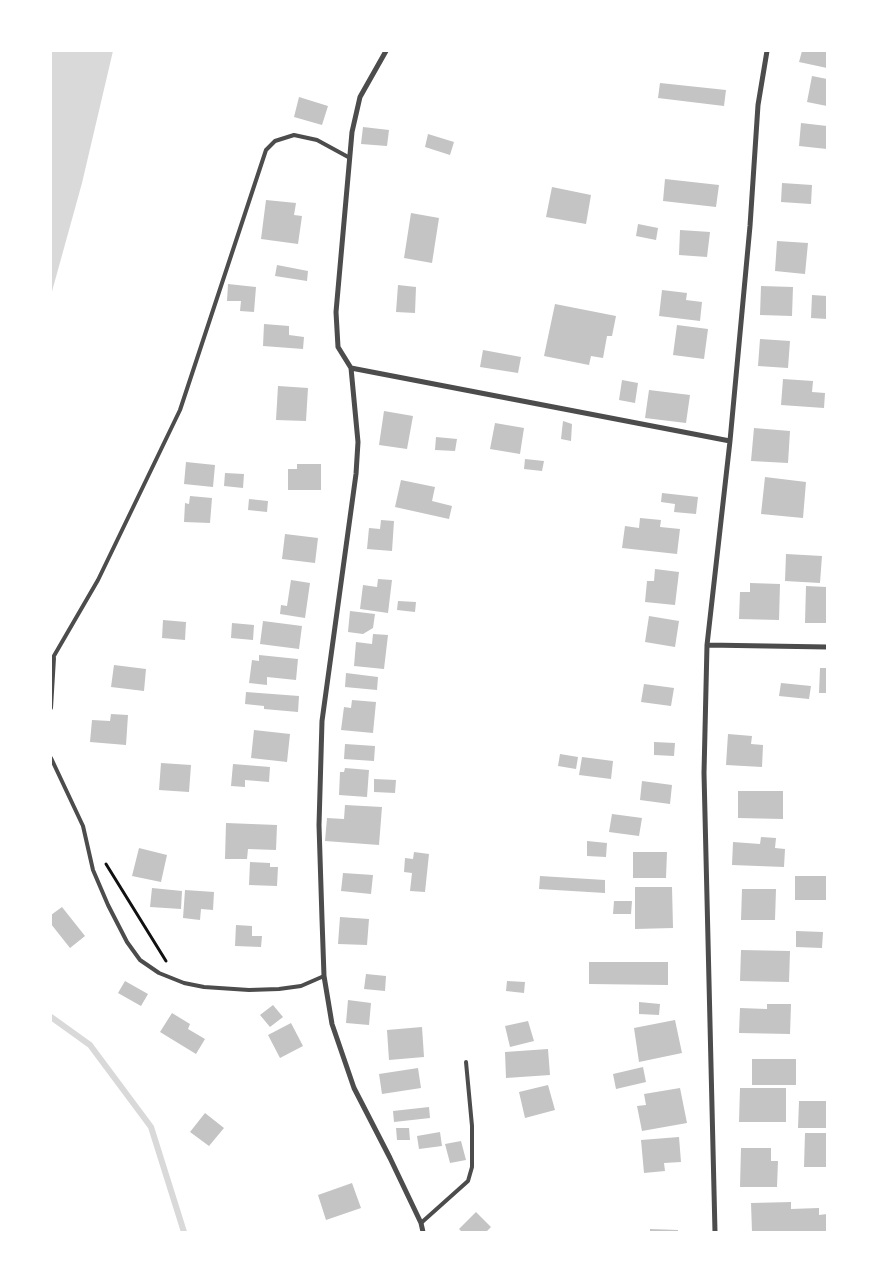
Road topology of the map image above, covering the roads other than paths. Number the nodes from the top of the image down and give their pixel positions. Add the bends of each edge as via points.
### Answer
1 (386, 51) edge
2 (767, 51) edge
3 (350, 158) junction
4 (351, 368) junction
5 (730, 441) junction
6 (707, 645) junction
7 (827, 647) edge
8 (54, 656) junction
9 (51, 661) edge
10 (51, 708) edge
11 (51, 758) edge
12 (324, 976) junction
13 (466, 1062) dead end
14 (421, 1223) junction
15 (423, 1232) edge
16 (715, 1232) edge

1 - 3 street via 360,96
2 - 5 street via 758,105
3 - 4 street via 336,312 338,347
3 - 8 lane via 318,140 294,135 276,141 266,150 180,410 98,580
4 - 5 street
4 - 12 street via 357,418 356,474 322,721 319,825
5 - 6 street
6 - 7 street
6 - 16 street via 704,773
8 - 9 lane
8 - 10 lane
11 - 12 lane via 83,826 92,870 127,942 140,960 159,974 204,987 280,989 301,986
12 - 14 street via 332,1024 354,1088
13 - 14 lane via 472,1126 472,1166 468,1181
14 - 15 street

